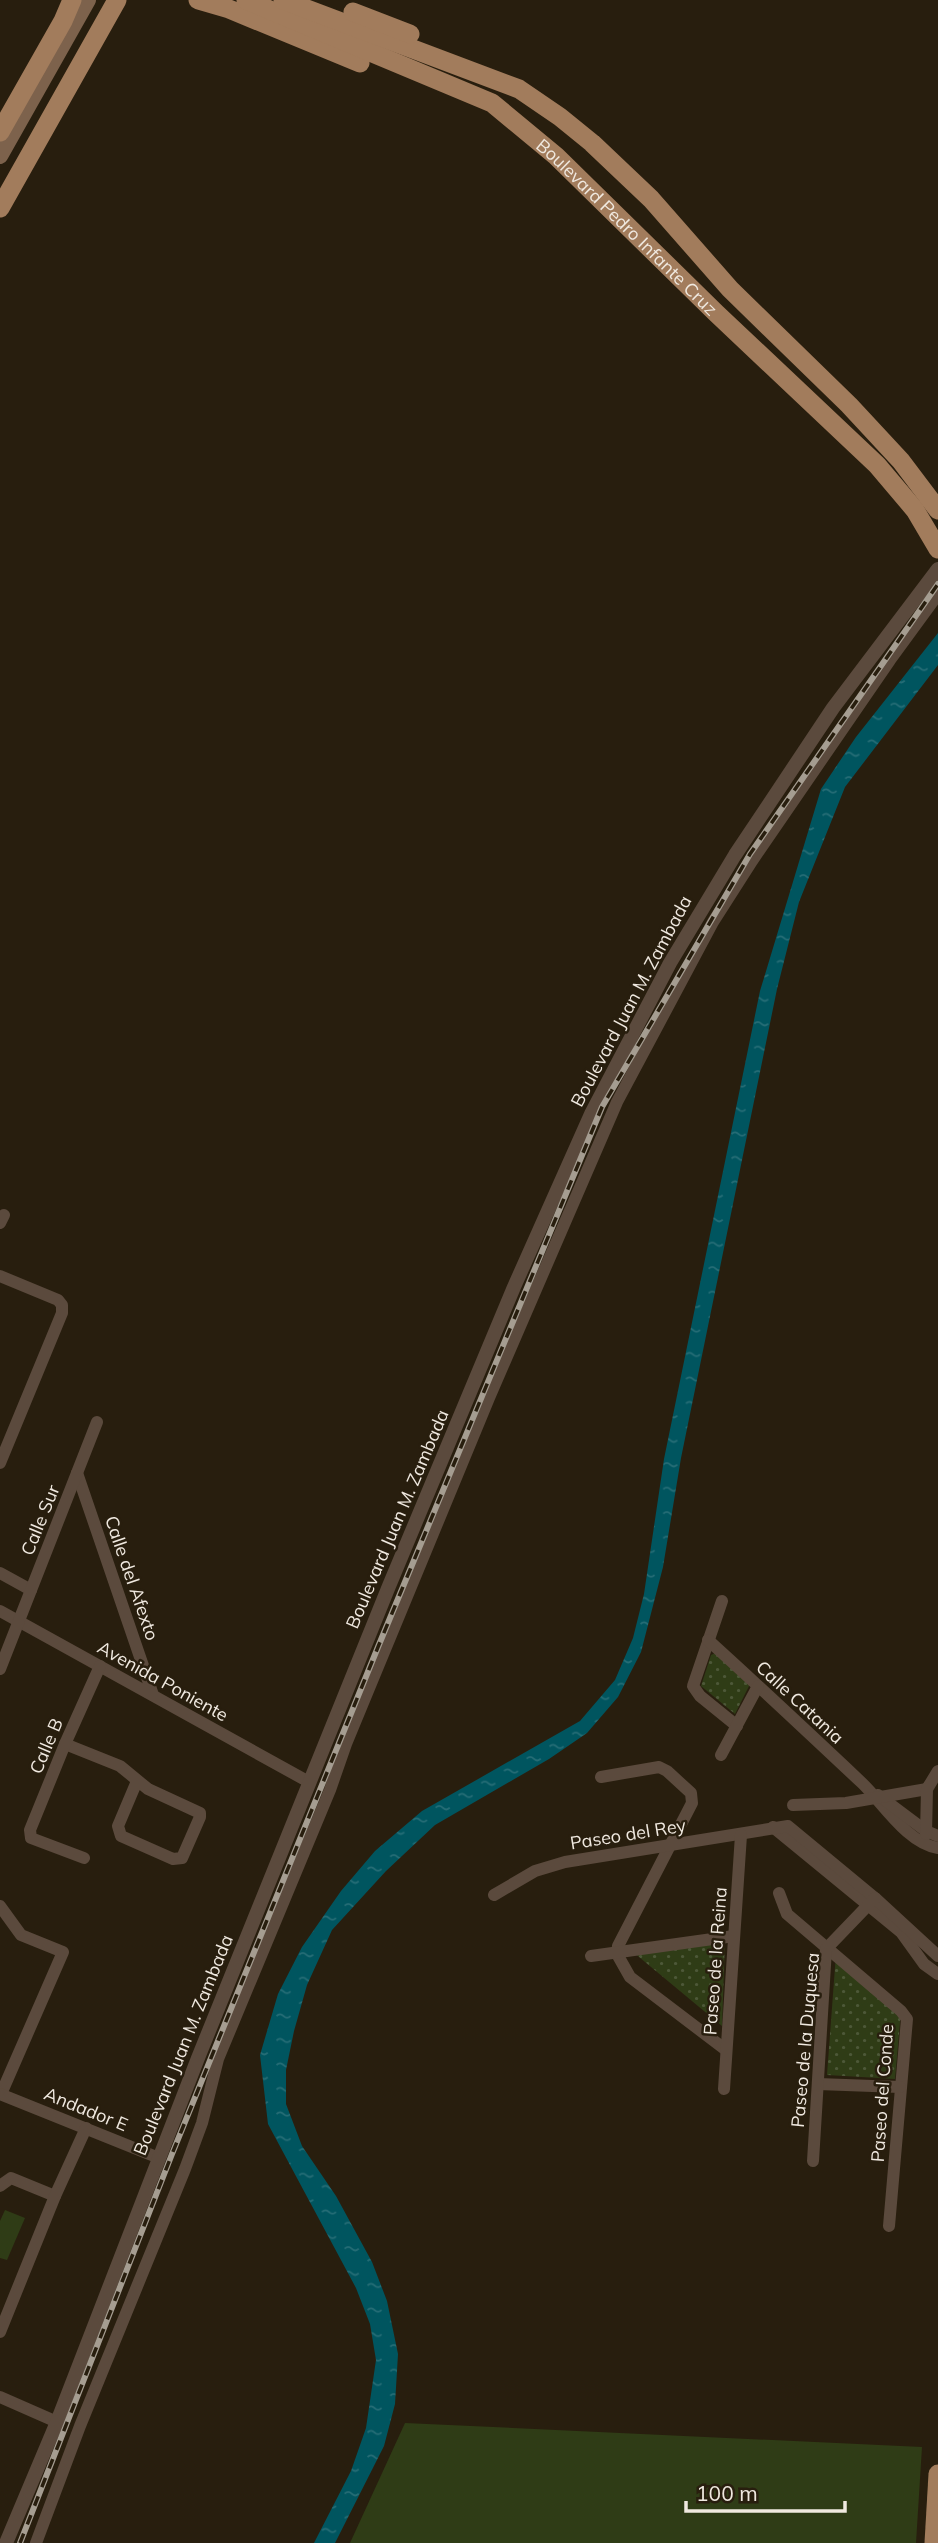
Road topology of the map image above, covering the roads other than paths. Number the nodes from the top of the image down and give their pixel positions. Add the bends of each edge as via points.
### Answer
1 (74, 0) edge
2 (88, 0) edge
3 (283, 0) edge
4 (319, 0) edge
5 (215, 2) edge
6 (113, 3) edge
7 (519, 89) junction
8 (9, 128) edge
9 (0, 156) edge
10 (0, 190) edge
11 (0, 208) edge
12 (938, 510) edge
13 (938, 549) edge
14 (938, 569) edge
15 (938, 587) edge
16 (0, 1276) edge
17 (97, 1422) dead end
18 (0, 1463) edge
19 (77, 1473) junction
20 (0, 1573) edge
21 (31, 1590) junction
22 (722, 1601) dead end
23 (0, 1611) edge
24 (19, 1622) junction
25 (708, 1640) junction
26 (100, 1666) junction
27 (0, 1670) edge
28 (758, 1686) junction
29 (153, 1695) junction
30 (737, 1726) junction
31 (65, 1744) junction
32 (721, 1755) dead end
33 (938, 1770) edge
34 (601, 1777) dead end
35 (136, 1781) junction
36 (309, 1782) junction
37 (927, 1789) junction
38 (875, 1795) junction
39 (793, 1805) dead end
40 (932, 1833) edge
41 (741, 1835) junction
42 (672, 1844) junction
43 (932, 1847) edge
44 (84, 1858) dead end
45 (779, 1893) dead end
46 (494, 1895) dead end
47 (872, 1901) junction
48 (0, 1906) edge
49 (734, 1937) junction
50 (826, 1949) junction
51 (617, 1954) junction
52 (590, 1956) dead end
53 (938, 1956) edge
54 (938, 1973) edge
55 (726, 2050) junction
56 (818, 2084) junction
57 (900, 2087) junction
58 (723, 2089) dead end
59 (0, 2094) edge
60 (86, 2128) junction
61 (159, 2158) junction
62 (813, 2161) dead end
63 (3, 2182) edge
64 (55, 2196) junction
65 (889, 2226) dead end
66 (3, 2314) edge
67 (0, 2332) edge
68 (0, 2397) edge
69 (57, 2422) junction
70 (938, 2474) edge
71 (6, 2543) edge
72 (36, 2543) edge
73 (934, 2543) edge

1 - 8 highway
2 - 8 main road
3 - 7 highway, Boulevard Pedro Infante Cruz
4 - 7 highway via 480,62
5 - 13 highway, Boulevard Pedro Infante Cruz via 490,117 517,124 556,156 877,465 915,510
6 - 10 main road
6 - 11 highway
7 - 12 highway, Boulevard Pedro Infante Cruz via 593,142 651,199 730,289 882,439
8 - 9 main road
14 - 36 street, Boulevard Juan M. Zambada via 833,708 735,855 610,1076 514,1287
15 - 72 street, Boulevard Juan M. Zambada via 936,597 713,922 607,1124 226,2038 185,2169
16 - 18 street via 58,1300 62,1312
17 - 19 street, Calle Sur
19 - 21 street, Calle Sur
19 - 29 street, Calle del Afexto
20 - 21 street
21 - 24 street, Calle Sur
22 - 25 street
23 - 24 street, Avenida Poniente
24 - 26 street, Avenida Poniente
24 - 27 street, Calle Sur
25 - 28 street, Calle Catania
25 - 30 street via 693,1689
26 - 29 street, Avenida Poniente
26 - 31 street, Calle B
28 - 30 street
28 - 38 street, Calle Catania
29 - 36 street, Avenida Poniente
30 - 32 street
31 - 35 street via 120,1766
31 - 44 street, Calle B via 30,1830 31,1838
33 - 37 street
34 - 42 street via 659,1767 689,1790 692,1803
35 - 35 street via 118,1826 121,1836 173,1859 182,1858 200,1816
36 - 61 street, Boulevard Juan M. Zambada
37 - 38 street
37 - 40 street
38 - 39 street via 817,1806
38 - 40 street
38 - 43 street
40 - 43 street
41 - 42 street, Paseo del Rey
41 - 47 street, Paseo del Rey via 773,1828
41 - 49 street, Paseo de la Reina
42 - 46 street, Paseo del Rey via 548,1867
42 - 51 street
45 - 50 street, Paseo del Conde via 787,1914
47 - 50 street, Paseo de la Duquesa
47 - 53 street, Paseo del Rey
47 - 54 street, Paseo del Rey via 924,1965
48 - 59 street via 21,1935 63,1952
49 - 51 street
49 - 55 street, Paseo de la Reina
50 - 56 street, Paseo de la Duquesa
50 - 57 street, Paseo del Conde via 907,2019
51 - 52 street
51 - 55 street via 630,1977
55 - 58 street, Paseo de la Reina
56 - 57 street
56 - 62 street, Paseo de la Duquesa
57 - 65 street, Paseo del Conde
59 - 60 street, Andador E
60 - 61 street, Andador E
60 - 64 street
61 - 69 street, Boulevard Juan M. Zambada
63 - 64 street via 13,2179
64 - 66 street
66 - 67 street
68 - 69 street
69 - 71 street, Boulevard Juan M. Zambada
70 - 73 highway

